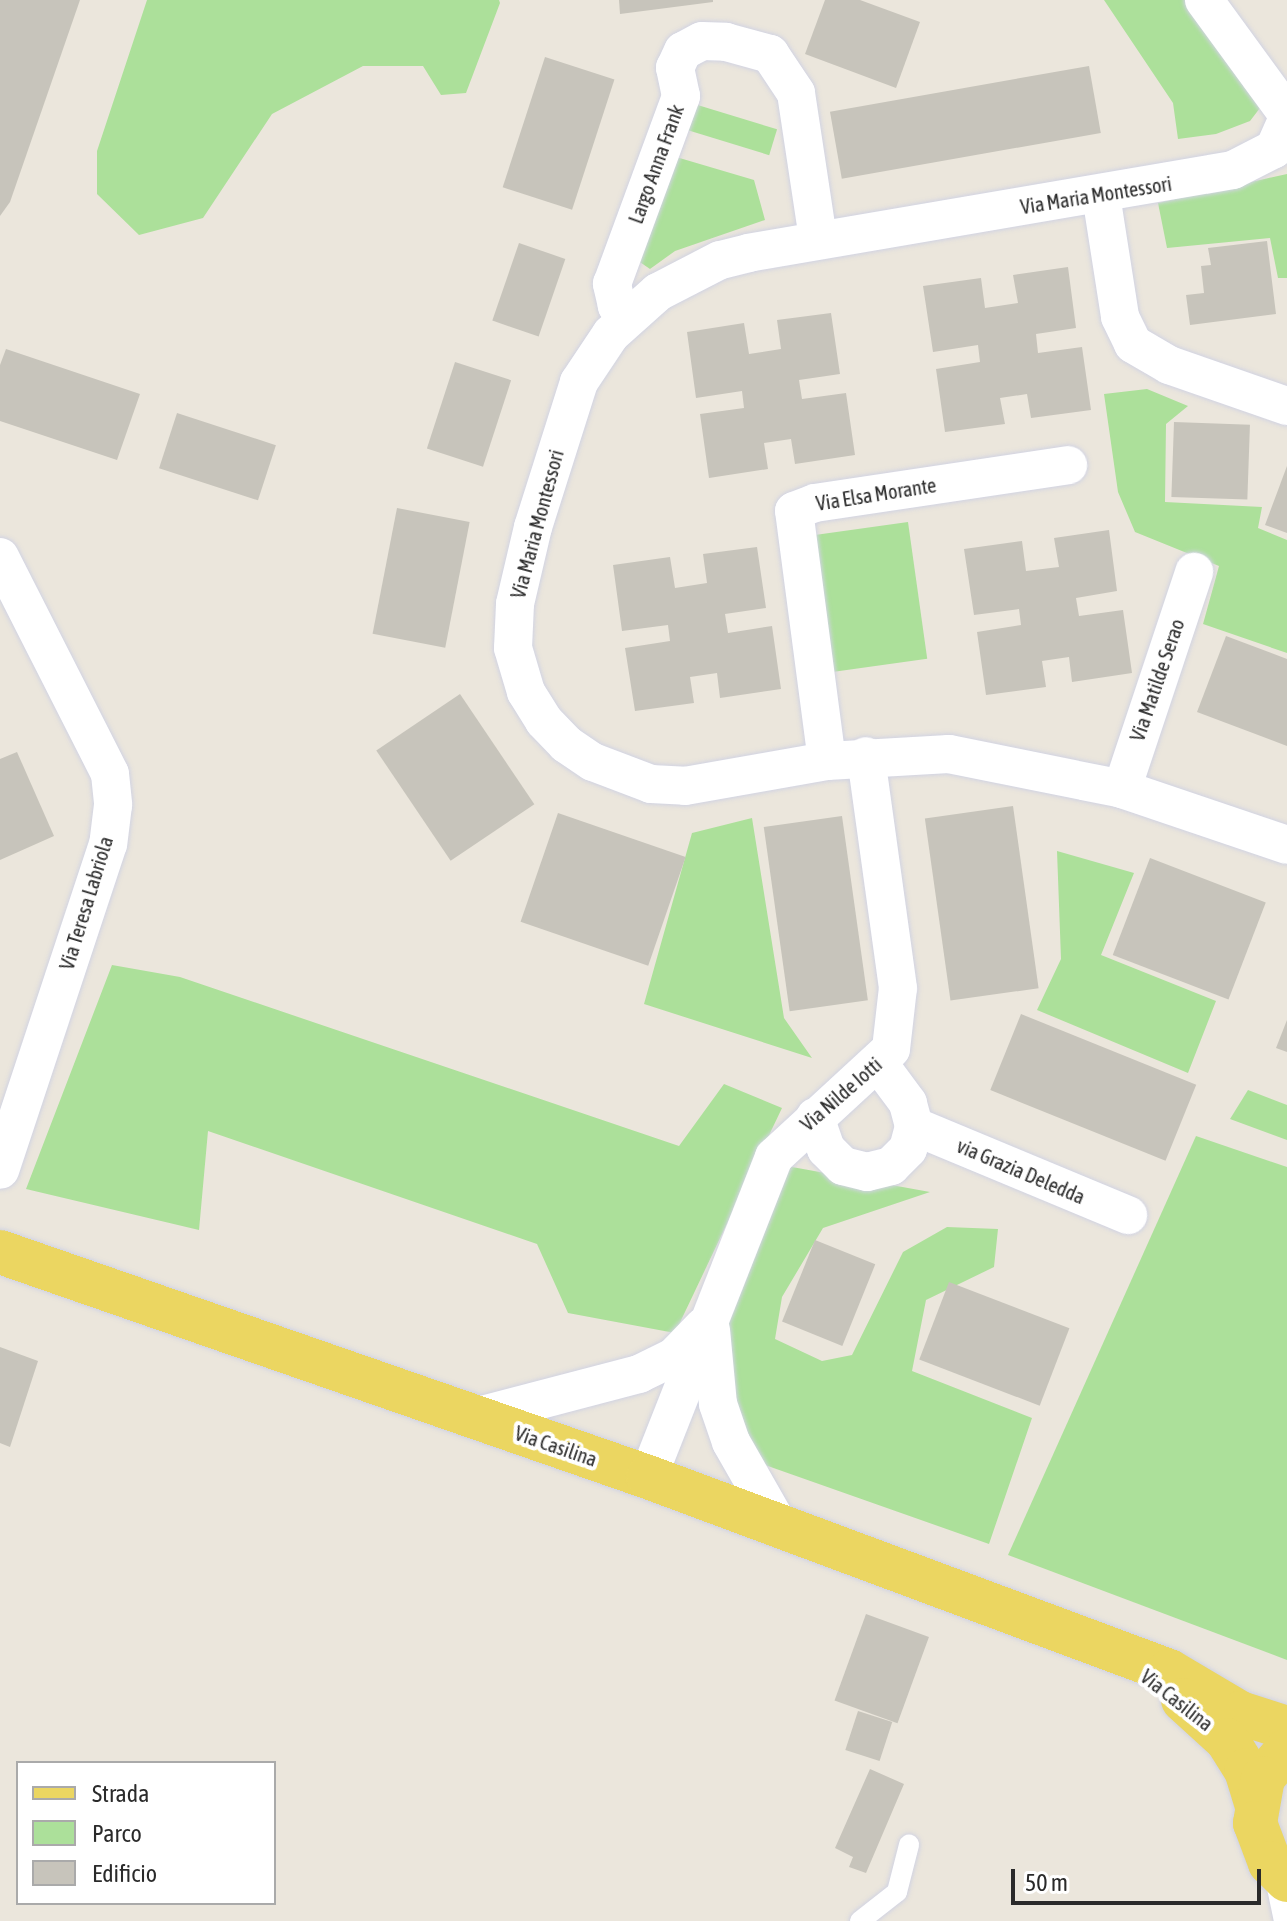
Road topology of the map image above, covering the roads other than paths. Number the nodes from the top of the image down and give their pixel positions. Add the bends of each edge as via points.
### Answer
1 (1204, 0) edge
2 (1287, 114) edge
3 (1287, 120) edge
4 (1101, 195) junction
5 (818, 239) junction
6 (628, 317) junction
7 (1287, 406) edge
8 (1068, 465) dead end
9 (0, 557) edge
10 (1194, 572) dead end
11 (866, 756) junction
12 (827, 761) junction
13 (1122, 789) junction
14 (1287, 845) edge
15 (879, 1064) junction
16 (10, 1107) edge
17 (815, 1117) junction
18 (914, 1126) junction
19 (0, 1170) edge
20 (1128, 1215) dead end
21 (0, 1252) edge
22 (711, 1320) junction
23 (475, 1417) junction
24 (648, 1477) junction
25 (779, 1526) junction
26 (1109, 1649) junction
27 (1287, 1728) edge
28 (1287, 1750) edge
29 (1256, 1802) junction
30 (909, 1845) dead end
31 (1279, 1872) edge
32 (860, 1921) edge
33 (1284, 1921) edge

1 - 2 street
3 - 4 street, Via Maria Montessori via 1280,141 1262,159 1233,170
4 - 5 street, Via Maria Montessori
4 - 7 street via 1120,317 1133,344 1169,365
5 - 6 street, Via Maria Montessori via 720,260 658,292
5 - 6 street, Largo Anna Frank via 796,93 770,54 702,41 683,51 675,68 681,96 612,284 617,306
6 - 12 street, Via Maria Montessori via 594,356 569,407 515,604 516,670 544,721 566,744 593,762 651,784 713,783
8 - 12 street, Via Elsa Morante via 815,503 794,511
9 - 16 street, Via Teresa Labriola via 110,774 113,805 108,844
10 - 13 street, Via Matilde Serao
11 - 12 street, Via Maria Montessori
11 - 13 street, Via Maria Montessori via 925,753 991,759
11 - 15 street, Via Nilde Iotti via 899,1008 891,1049
13 - 14 street, Via Maria Montessori
15 - 17 street, Via Nilde Iotti
15 - 18 street via 908,1103
16 - 19 street, Via Teresa Labriola
17 - 18 street via 826,1149 843,1166 867,1172 891,1166 908,1149
17 - 22 street, Via Nilde Iotti via 774,1157
18 - 20 street, via Grazia Deledda
21 - 23 main road, Via Casilina
22 - 23 street via 674,1357 639,1374
22 - 24 street, Via Nilde Iotti
22 - 25 street via 712,1370 722,1417
23 - 24 main road, Via Casilina
24 - 25 main road, Via Casilina
25 - 26 main road, Via Casilina
26 - 27 main road, Via Casilina via 1169,1671 1240,1713
26 - 29 main road, Via Casilina via 1196,1710 1227,1740 1246,1770
28 - 29 main road via 1263,1778
29 - 31 main road, Via Casilina via 1260,1844
30 - 32 lane via 897,1892
31 - 33 lane

